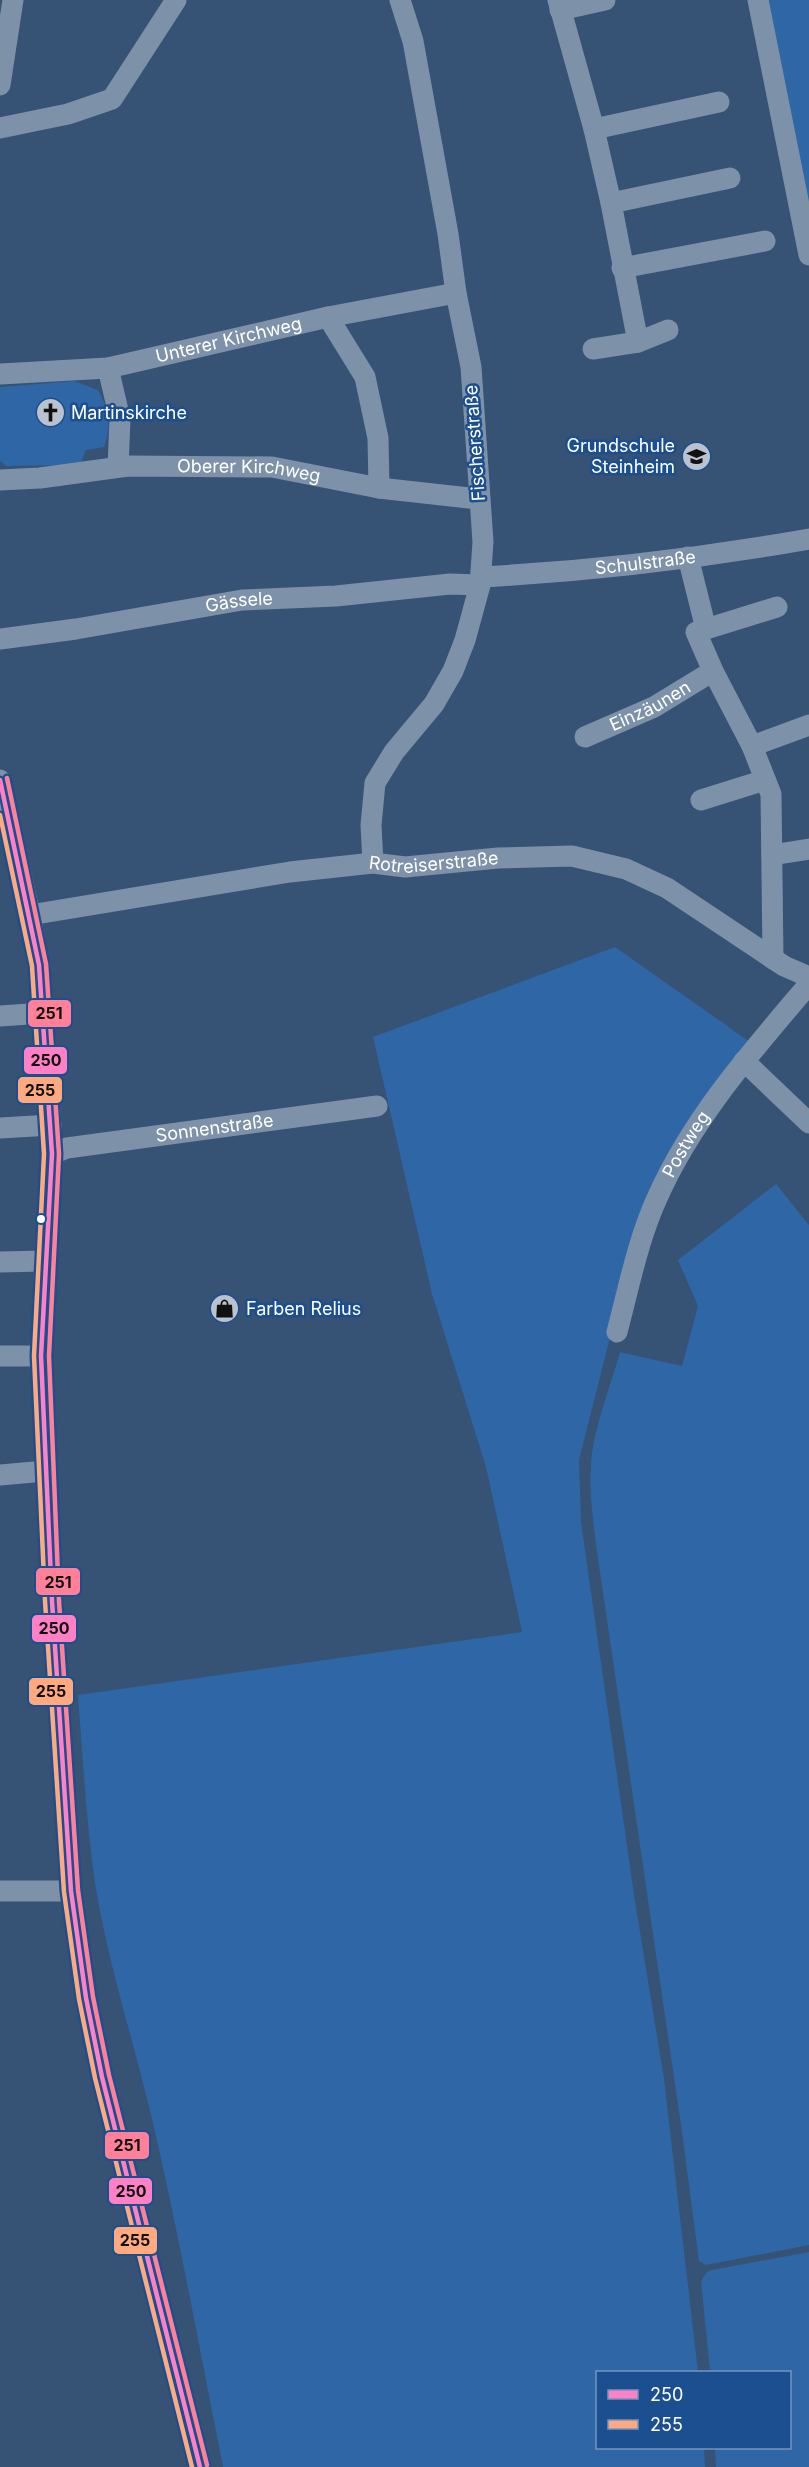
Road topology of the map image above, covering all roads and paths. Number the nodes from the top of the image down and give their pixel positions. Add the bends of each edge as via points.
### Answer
1 (13, 0) edge
2 (176, 0) edge
3 (400, 0) edge
4 (605, 0) edge
5 (758, 0) edge
6 (559, 5) edge
7 (0, 85) edge
8 (719, 102) dead end
9 (0, 128) edge
10 (594, 129) junction
11 (730, 178) dead end
12 (611, 203) junction
13 (765, 241) dead end
14 (809, 255) edge
15 (622, 268) junction
16 (456, 293) junction
17 (328, 317) junction
18 (668, 330) dead end
19 (638, 342) junction
20 (593, 349) dead end
21 (108, 368) junction
22 (0, 374) edge
23 (118, 467) junction
24 (0, 480) edge
25 (379, 488) junction
26 (478, 499) junction
27 (809, 539) edge
28 (688, 557) junction
29 (481, 581) junction
30 (777, 607) dead end
31 (706, 629) junction
32 (0, 639) edge
33 (712, 671) junction
34 (809, 724) edge
35 (585, 737) dead end
36 (752, 746) junction
37 (0, 780) edge
38 (765, 780) junction
39 (701, 800) dead end
40 (809, 849) edge
41 (772, 855) junction
42 (373, 863) junction
43 (30, 915) junction
44 (773, 959) junction
45 (809, 977) edge
46 (809, 984) edge
47 (43, 1013) junction
48 (0, 1016) edge
49 (744, 1061) junction
50 (377, 1106) dead end
51 (809, 1124) edge
52 (51, 1125) junction
53 (0, 1128) edge
54 (52, 1154) junction
55 (45, 1261) junction
56 (0, 1262) edge
57 (617, 1332) dead end
58 (0, 1356) edge
59 (41, 1356) junction
60 (45, 1471) junction
61 (0, 1474) edge
62 (0, 1891) edge
63 (71, 1891) junction
64 (200, 2467) edge

1 - 7 street
2 - 9 street via 112,99 68,114
3 - 16 street, Fischerstraße via 413,41
4 - 6 street
5 - 14 street
6 - 10 street
8 - 10 street
10 - 12 street
11 - 12 street
12 - 15 street
13 - 15 street
15 - 19 street
16 - 17 street, Unterer Kirchweg
16 - 26 street, Fischerstraße via 471,367
17 - 21 street, Unterer Kirchweg
17 - 25 street via 365,377 378,438
18 - 19 street
19 - 20 street
21 - 22 street, Unterer Kirchweg
21 - 23 street via 120,419
23 - 24 street, Oberer Kirchweg
23 - 25 street, Oberer Kirchweg via 272,467
25 - 26 street, Oberer Kirchweg
26 - 29 street, Fischerstraße via 483,542
27 - 28 street, Schulstraße
28 - 29 street, Schulstraße
28 - 31 street
29 - 32 street, Gässele via 336,596 242,600
29 - 42 street, Fischerstraße via 453,671 434,704 394,752 375,783
30 - 31 street
31 - 33 street via 696,632
33 - 35 street, Einzäunen via 654,707
33 - 36 street
34 - 36 street
36 - 38 street
37 - 43 street
38 - 39 street
38 - 41 street via 771,794
40 - 41 street
41 - 44 street
42 - 43 street, Rotreiserstraße via 290,872
42 - 44 street, Rotreiserstraße via 405,867 498,858 572,855 591,859 667,888
43 - 47 street
44 - 45 street, Rotreiserstraße
46 - 49 street, Postweg
47 - 48 street
47 - 52 street
49 - 51 street
49 - 57 street, Postweg via 703,1116 658,1196 646,1225
50 - 54 street, Sonnenstraße via 67,1148
52 - 53 street
52 - 54 street
54 - 55 street
55 - 56 street
55 - 59 street
58 - 59 street
59 - 60 street
60 - 61 street
60 - 63 street
62 - 63 street
63 - 64 street via 102,2077

